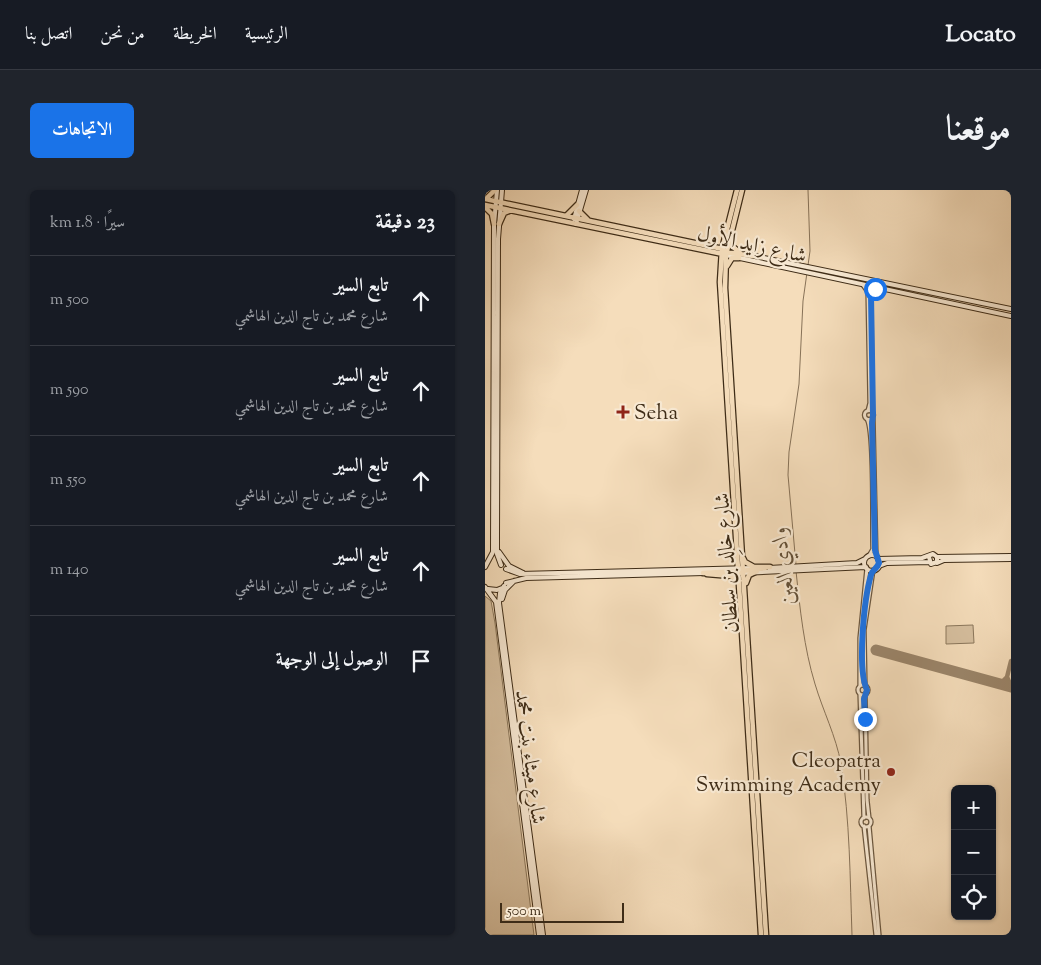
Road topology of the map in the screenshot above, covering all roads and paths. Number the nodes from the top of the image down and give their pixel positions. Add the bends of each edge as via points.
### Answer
1 (499, 190) edge
2 (582, 190) edge
3 (586, 190) edge
4 (737, 190) edge
5 (742, 190) edge
6 (485, 202) edge
7 (498, 205) junction
8 (577, 205) junction
9 (516, 211) junction
10 (579, 211) junction
11 (566, 216) junction
12 (729, 216) junction
13 (575, 221) junction
14 (591, 222) junction
15 (496, 224) junction
16 (609, 225) junction
17 (728, 229) junction
18 (498, 239) junction
19 (688, 247) junction
20 (706, 248) junction
21 (724, 252) junction
22 (740, 255) junction
23 (761, 257) junction
24 (788, 266) junction
25 (720, 273) junction
26 (828, 275) junction
27 (725, 277) junction
28 (725, 288) junction
29 (898, 291) junction
30 (1011, 309) edge
31 (1011, 316) edge
32 (727, 392) junction
33 (733, 408) junction
34 (870, 411) junction
35 (873, 418) junction
36 (867, 419) junction
37 (730, 448) junction
38 (736, 465) junction
39 (495, 537) junction
40 (737, 538) junction
41 (742, 553) junction
42 (937, 556) junction
43 (867, 557) junction
44 (1011, 557) edge
45 (877, 558) junction
46 (929, 559) junction
47 (937, 563) junction
48 (485, 565) edge
49 (501, 565) junction
50 (879, 566) junction
51 (805, 567) junction
52 (768, 568) junction
53 (782, 568) junction
54 (866, 568) junction
55 (506, 569) junction
56 (730, 569) junction
57 (873, 570) junction
58 (741, 571) junction
59 (757, 571) junction
60 (705, 573) junction
61 (526, 576) junction
62 (505, 585) junction
63 (485, 588) edge
64 (745, 589) junction
65 (741, 598) junction
66 (745, 602) junction
67 (499, 610) junction
68 (860, 686) junction
69 (865, 686) junction
70 (860, 694) junction
71 (865, 694) junction
72 (747, 698) junction
73 (747, 760) dead end
74 (751, 764) junction
75 (522, 800) junction
76 (864, 818) junction
77 (869, 818) junction
78 (864, 826) junction
79 (869, 826) junction
80 (529, 830) junction
81 (526, 835) junction
82 (756, 858) junction
83 (534, 863) junction
84 (763, 882) junction
85 (758, 886) junction
86 (764, 909) junction
87 (539, 935) edge
88 (543, 935) edge
89 (761, 935) edge
90 (766, 935) edge
91 (877, 935) edge

1 - 6 main road
1 - 7 main road
2 - 8 main road
3 - 10 main road
4 - 12 main road, شارع خالِد بن سلطان
5 - 17 main road, شارع خالِد بن سلطان
6 - 7 main road, شارع زايد الأول
6 - 15 main road
7 - 9 main road, شارع زايد الأول
7 - 11 main road, شارع زايد الأول
7 - 15 main road
7 - 18 main road
8 - 11 main road
8 - 13 main road
9 - 13 main road, شارع زايد الأول
9 - 15 main road via 505,212
10 - 13 main road
10 - 14 main road
11 - 13 main road, شارع زايد الأول
12 - 17 main road, شارع خالِد بن سلطان
12 - 21 main road
13 - 14 main road, شارع زايد الأول
13 - 16 main road
13 - 19 main road, شارع زايد الأول
14 - 16 main road, شارع زايد الأول
15 - 18 main road
15 - 39 main road
16 - 20 main road, شارع زايد الأول
17 - 20 main road via 718,245
17 - 21 main road, شارع خالِد بن سلطان
17 - 22 main road via 730,244
18 - 39 main road
19 - 20 main road, شارع زايد الأول
19 - 21 main road
20 - 21 main road, شارع زايد الأول
20 - 25 main road via 719,260
21 - 22 main road, شارع زايد الأول
21 - 23 main road
21 - 25 main road, شارع خالِد بن سلطان
21 - 27 main road, شارع خالِد بن سلطان
21 - 28 main road
22 - 23 main road, شارع زايد الأول
22 - 24 main road, شارع زايد الأول
22 - 27 main road via 730,260
23 - 24 main road, شارع زايد الأول
24 - 26 main road, شارع زايد الأول
25 - 32 main road, شارع خالِد بن سلطان
26 - 29 main road, شارع زايد الأول
26 - 30 main road, شارع زايد الأول
26 - 34 street via 862,285 868,290
27 - 28 main road, شارع خالِد بن سلطان
28 - 33 main road, شارع خالِد بن سلطان
29 - 31 main road, شارع زايد الأول
29 - 34 street via 877,288 871,295
32 - 33 main road
32 - 37 main road, شارع خالِد بن سلطان
33 - 38 main road, شارع خالِد بن سلطان
34 - 35 street
34 - 36 street via 864,414
35 - 36 street
35 - 45 street
36 - 43 street via 871,430 873,549
37 - 38 main road via 733,465
37 - 40 main road, شارع خالِد بن سلطان
38 - 41 main road, شارع خالِد بن سلطان
39 - 48 main road
39 - 49 main road
39 - 61 main road via 502,559
40 - 56 main road via 736,561
40 - 58 main road, شارع خالِد بن سلطان
41 - 52 main road via 746,563
41 - 58 main road, شارع خالِد بن سلطان
42 - 44 main road
42 - 46 main road via 933,554
42 - 47 main road
43 - 45 main road
43 - 51 main road via 857,563
43 - 54 main road
44 - 47 main road
45 - 46 main road
45 - 50 main road
46 - 47 main road via 933,564
46 - 50 main road
48 - 49 main road
49 - 55 main road
50 - 57 main road
51 - 53 main road
51 - 54 main road
52 - 53 main road
52 - 58 main road
53 - 59 main road
54 - 57 main road
54 - 68 street
55 - 61 main road
55 - 62 main road, شارع ميثاء بنت محمد
56 - 58 main road
56 - 61 main road
57 - 69 street via 863,630
58 - 59 main road
58 - 60 main road
58 - 64 main road, شارع خالِد بن سلطان
58 - 65 main road, شارع خالِد بن سلطان
58 - 66 main road
59 - 64 main road via 749,575
60 - 61 main road
60 - 65 main road via 738,579
61 - 62 main road
61 - 67 main road via 505,590
62 - 63 main road via 493,590
62 - 67 main road, شارع ميثاء بنت محمد
63 - 67 main road
64 - 66 main road, شارع خالِد بن سلطان
65 - 72 main road, شارع خالِد بن سلطان via 742,658 745,681 748,682
66 - 72 main road, شارع خالِد بن سلطان
67 - 75 main road, شارع ميثاء بنت محمد
67 - 80 main road, شارع ميثاء بنت محمد
68 - 69 street
68 - 70 street
69 - 71 street
70 - 71 street
70 - 76 street
71 - 77 street
72 - 74 main road, شارع خالِد بن سلطان
72 - 84 main road, شارع خالِد بن سلطان
73 - 74 main road
74 - 82 main road, شارع خالِد بن سلطان
75 - 80 main road
75 - 81 main road, شارع ميثاء بنت محمد
76 - 77 street
76 - 78 street via 861,822
77 - 79 street
78 - 79 street
78 - 91 street
79 - 91 street
80 - 83 main road, شارع ميثاء بنت محمد
81 - 83 main road via 529,836
81 - 87 main road, شارع ميثاء بنت محمد
82 - 84 main road
82 - 85 main road, شارع خالِد بن سلطان
83 - 88 main road, شارع ميثاء بنت محمد
84 - 86 main road, شارع خالِد بن سلطان
85 - 86 main road via 761,887
85 - 89 main road, شارع خالِد بن سلطان
86 - 90 main road, شارع خالِد بن سلطان

